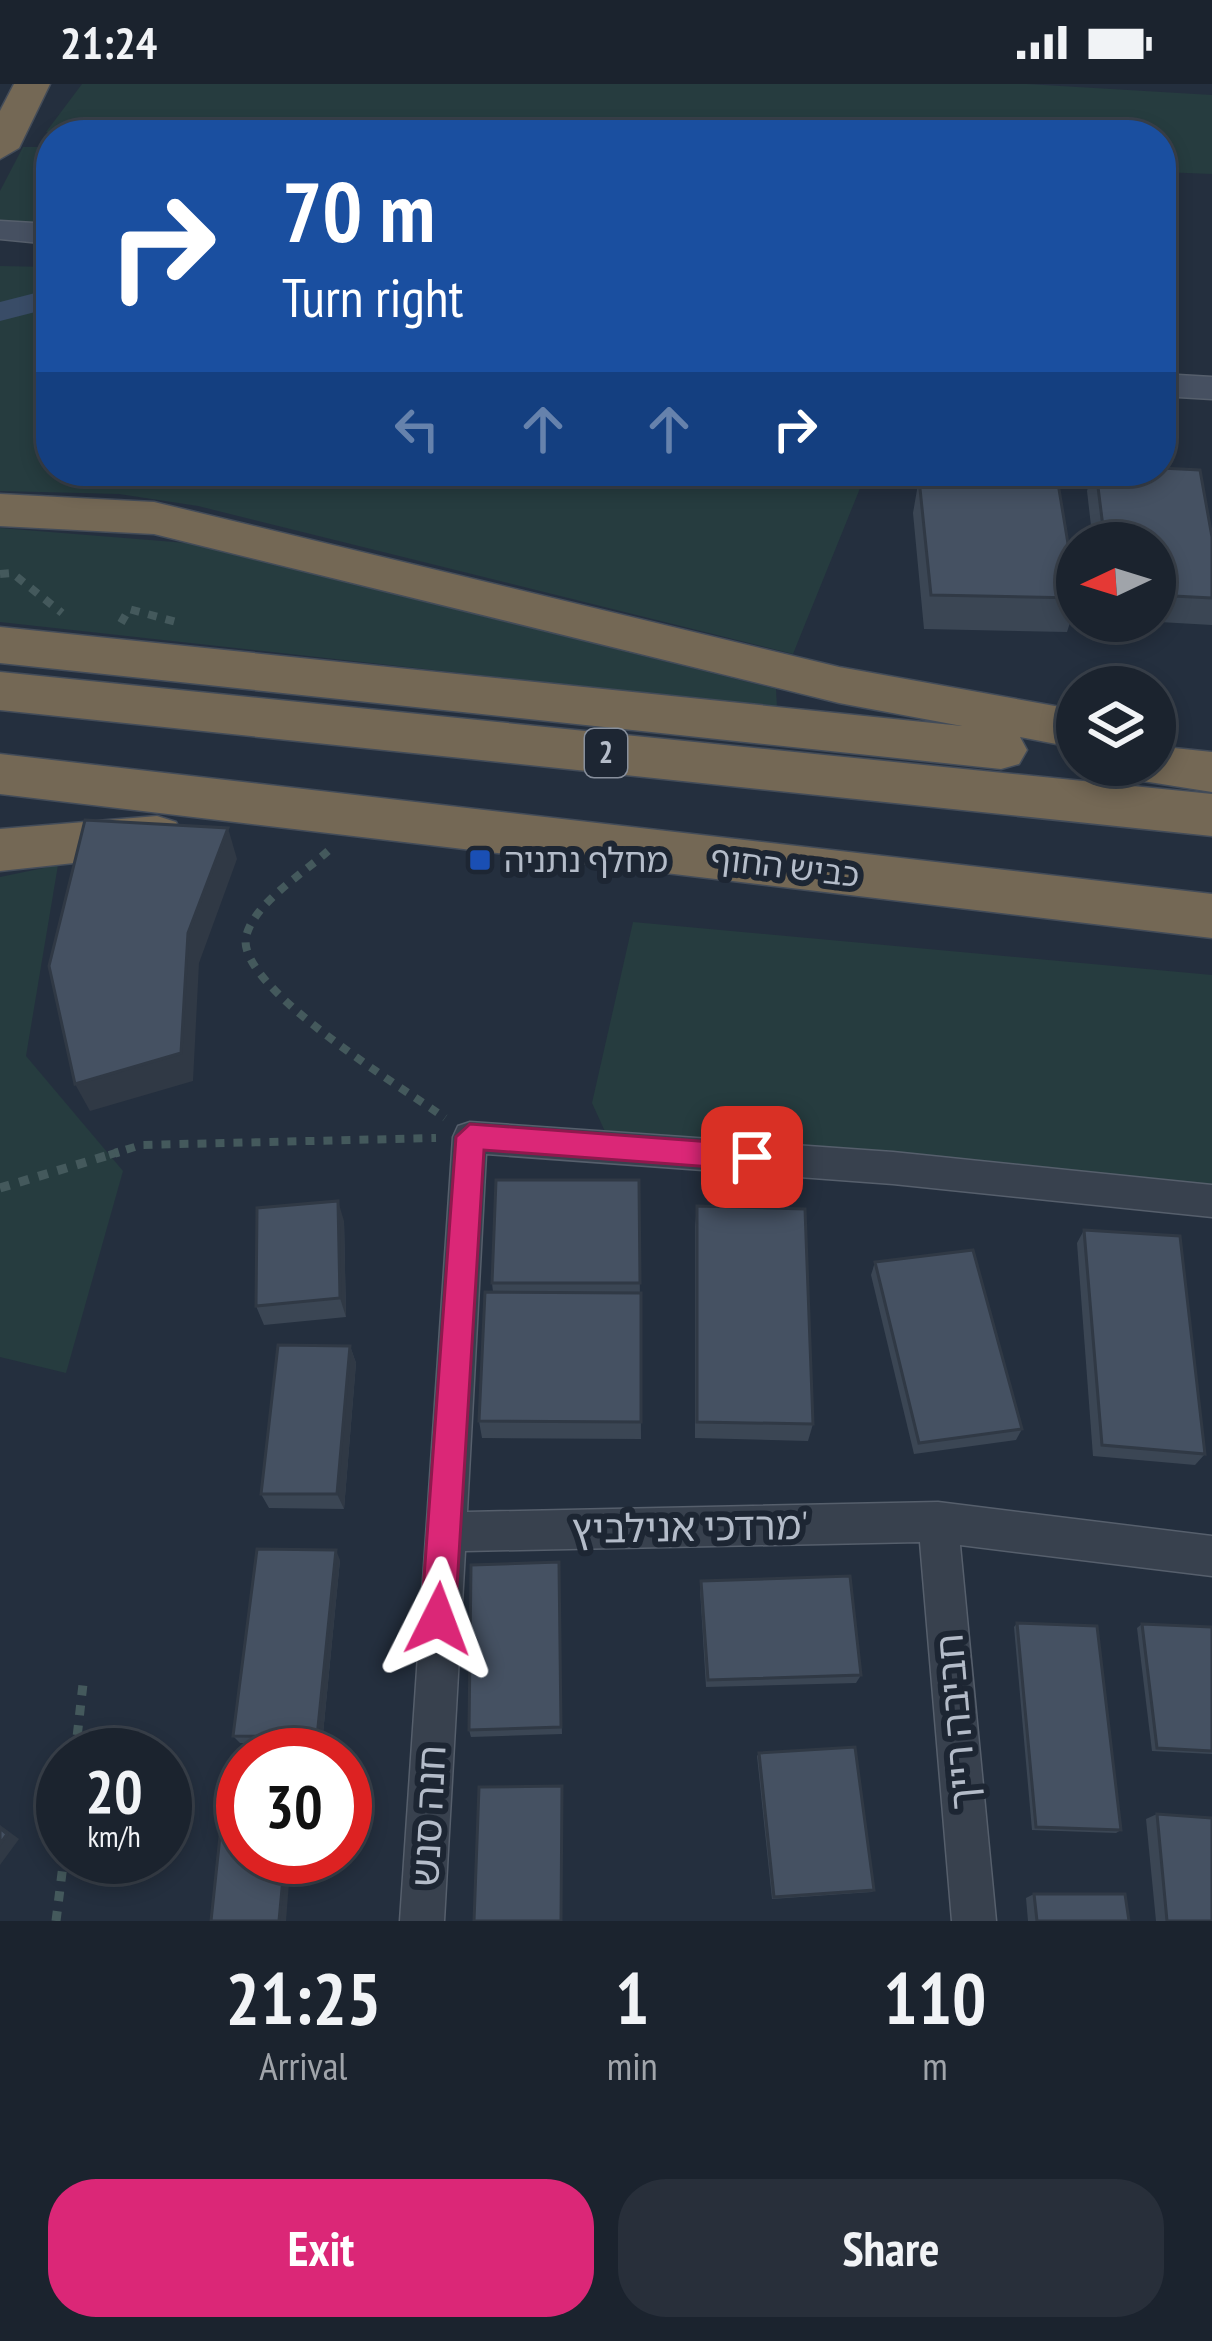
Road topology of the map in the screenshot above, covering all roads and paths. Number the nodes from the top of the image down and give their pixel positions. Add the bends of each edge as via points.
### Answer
1 (32, 84) edge
2 (0, 148) edge
3 (0, 230) edge
4 (36, 233) edge
5 (0, 252) edge
6 (36, 254) edge
7 (1176, 386) edge
8 (1212, 388) edge
9 (0, 510) edge
10 (0, 645) edge
11 (0, 691) edge
12 (1056, 725) edge
13 (1176, 748) edge
14 (1212, 754) edge
15 (1056, 756) edge
16 (1176, 768) edge
17 (1212, 772) edge
18 (0, 774) edge
19 (0, 812) edge
20 (1212, 815) edge
21 (526, 837) junction
22 (338, 838) junction
23 (242, 839) junction
24 (0, 850) edge
25 (1212, 916) edge
26 (470, 1137) junction
27 (0, 1188) edge
28 (1212, 1201) edge
29 (938, 1522) junction
30 (443, 1532) junction
31 (1212, 1556) edge
32 (83, 1684) dead end
33 (78, 1728) edge
34 (61, 1884) edge
35 (56, 1921) edge
36 (422, 1921) edge
37 (974, 1921) edge

1 - 2 highway
3 - 4 street
5 - 6 street
7 - 8 street
9 - 12 highway via 154,518 839,685
10 - 15 highway
11 - 20 highway, 2
13 - 14 highway
16 - 17 highway
18 - 21 highway, כביש החוף
19 - 23 highway
21 - 22 highway
21 - 25 highway, כביש החוף
22 - 23 highway
22 - 26 path via 254,918 245,939 248,962 272,992
23 - 24 highway via 83,838
26 - 27 path via 141,1145
26 - 28 street
26 - 30 street, חנה סנש
29 - 30 street, מרדכי אנילביץ'
29 - 31 street, מרדכי אנילביץ'
29 - 37 street, חביבה רייך
30 - 36 street, חנה סנש
32 - 33 path
34 - 35 path

